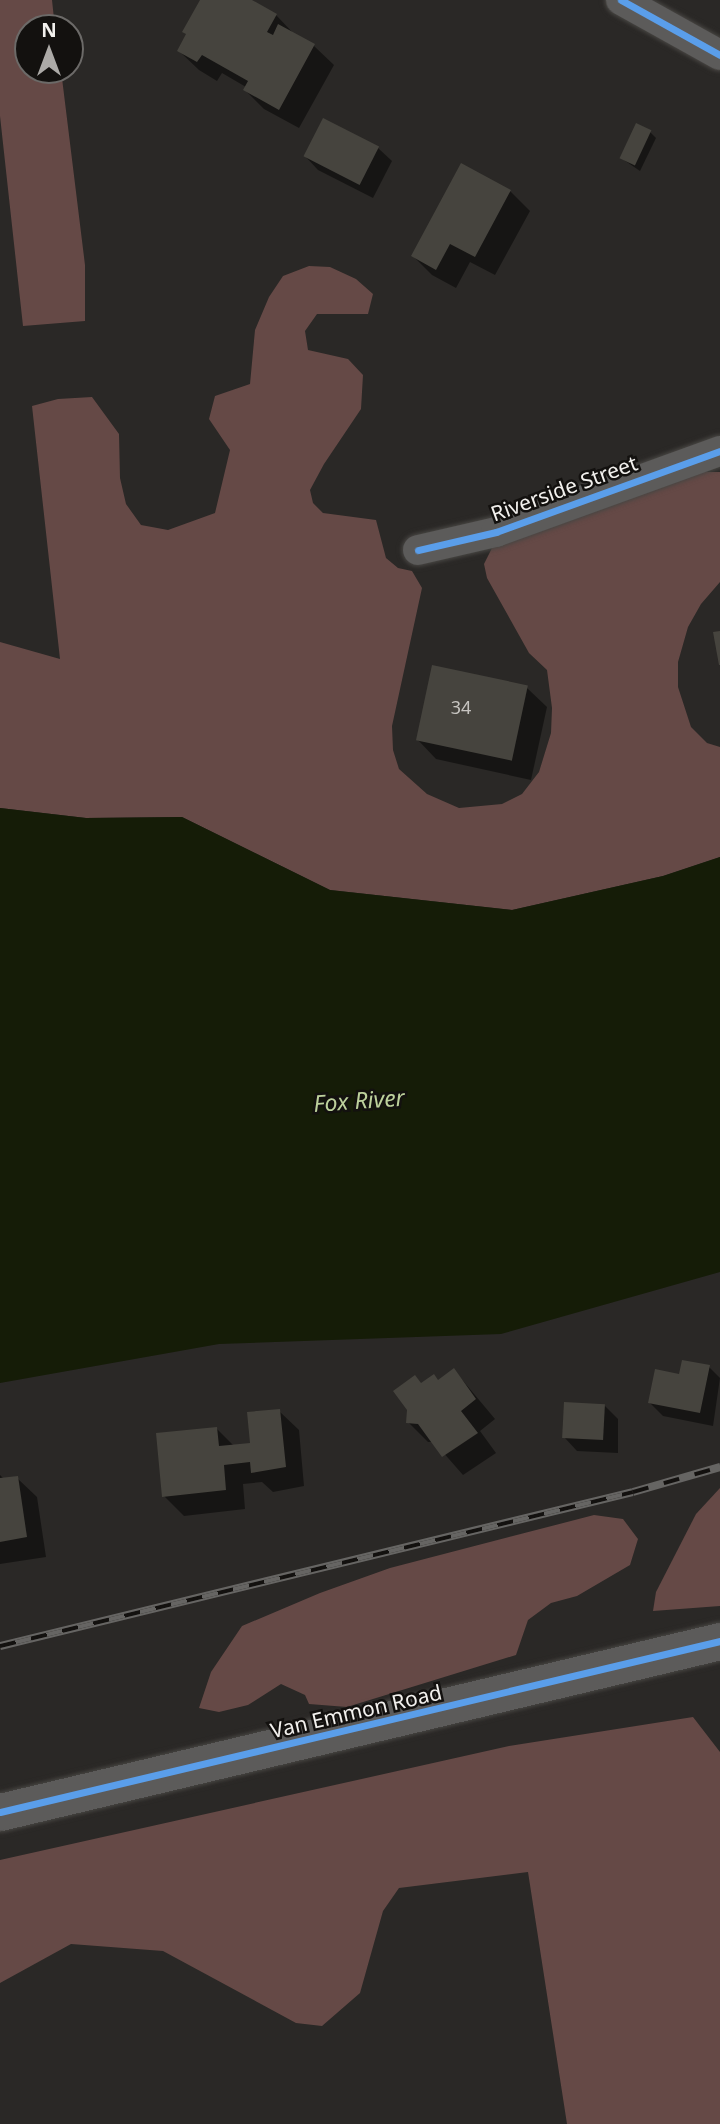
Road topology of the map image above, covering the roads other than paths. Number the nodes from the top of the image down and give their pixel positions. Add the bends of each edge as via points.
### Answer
1 (621, 0) edge
2 (720, 55) edge
3 (720, 451) edge
4 (418, 550) dead end
5 (720, 1642) edge
6 (0, 1812) edge

1 - 2 street
3 - 4 street, Riverside Street via 496,532
5 - 6 street, Van Emmon Road

